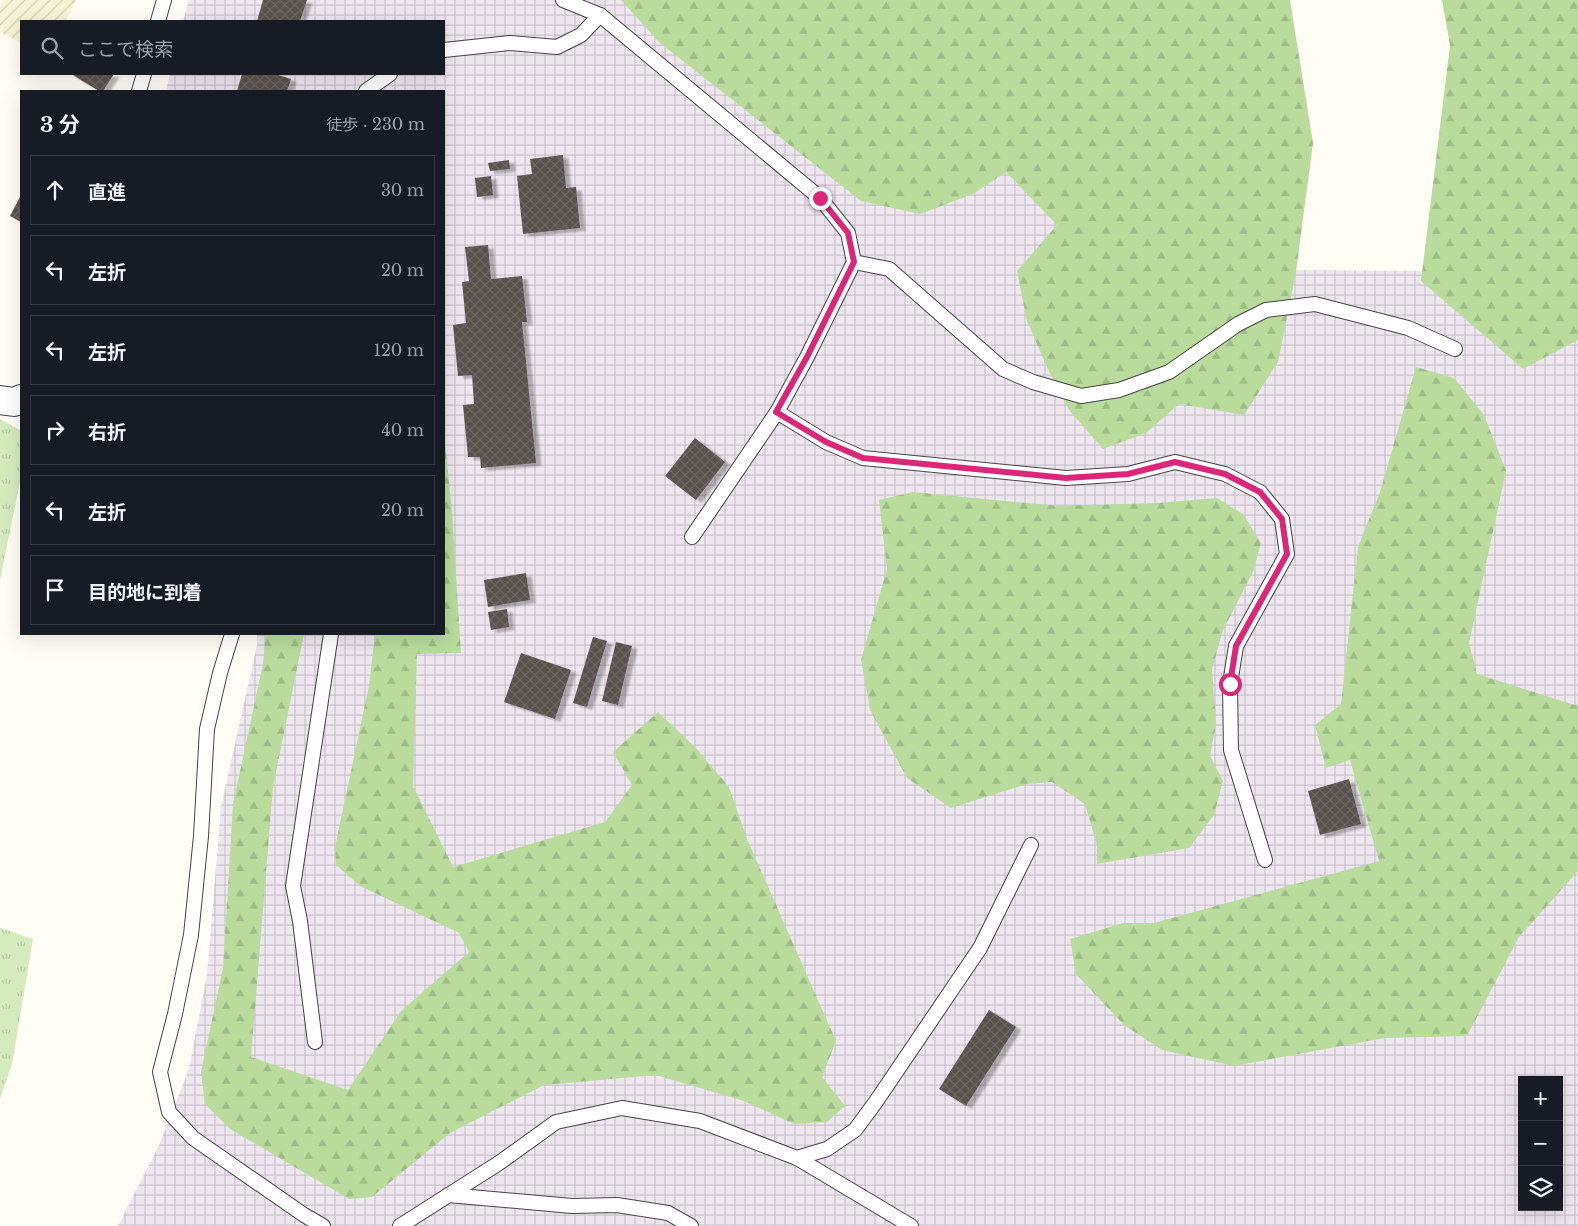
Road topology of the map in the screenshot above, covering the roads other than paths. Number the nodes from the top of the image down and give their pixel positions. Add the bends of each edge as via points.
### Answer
1 (164, 0) edge
2 (563, 0) edge
3 (600, 15) junction
4 (158, 20) edge
5 (445, 50) edge
6 (144, 75) edge
7 (389, 75) edge
8 (139, 90) edge
9 (367, 90) edge
10 (854, 262) junction
11 (1455, 348) dead end
12 (20, 399) edge
13 (0, 400) edge
14 (776, 412) junction
15 (692, 536) dead end
16 (232, 635) edge
17 (331, 635) edge
18 (1031, 845) dead end
19 (1265, 860) dead end
20 (315, 1042) dead end
21 (796, 1158) junction
22 (448, 1195) junction
23 (324, 1226) edge
24 (400, 1226) edge
25 (691, 1226) edge
26 (911, 1226) edge

1 - 4 lane
2 - 3 lane
3 - 5 lane via 581,35 558,47 510,43
3 - 10 lane via 820,198 848,233
6 - 8 lane
7 - 9 lane
10 - 11 lane via 889,268 1003,369 1081,396 1119,390 1168,372 1238,324 1266,310 1315,304 1408,328
10 - 14 lane
12 - 13 street via 14,402
14 - 15 lane
14 - 19 lane via 826,442 863,458 1066,478 1128,474 1175,462 1225,474 1260,492 1282,519 1287,554 1236,646 1230,684 1231,750
16 - 23 lane via 207,729 191,935 160,1072 169,1112 193,1138
17 - 20 lane via 293,886
18 - 21 lane via 980,948 855,1130 827,1149
21 - 22 lane via 700,1121 622,1108 556,1122
21 - 26 lane
22 - 24 lane
22 - 25 lane via 572,1206 617,1205 668,1213

